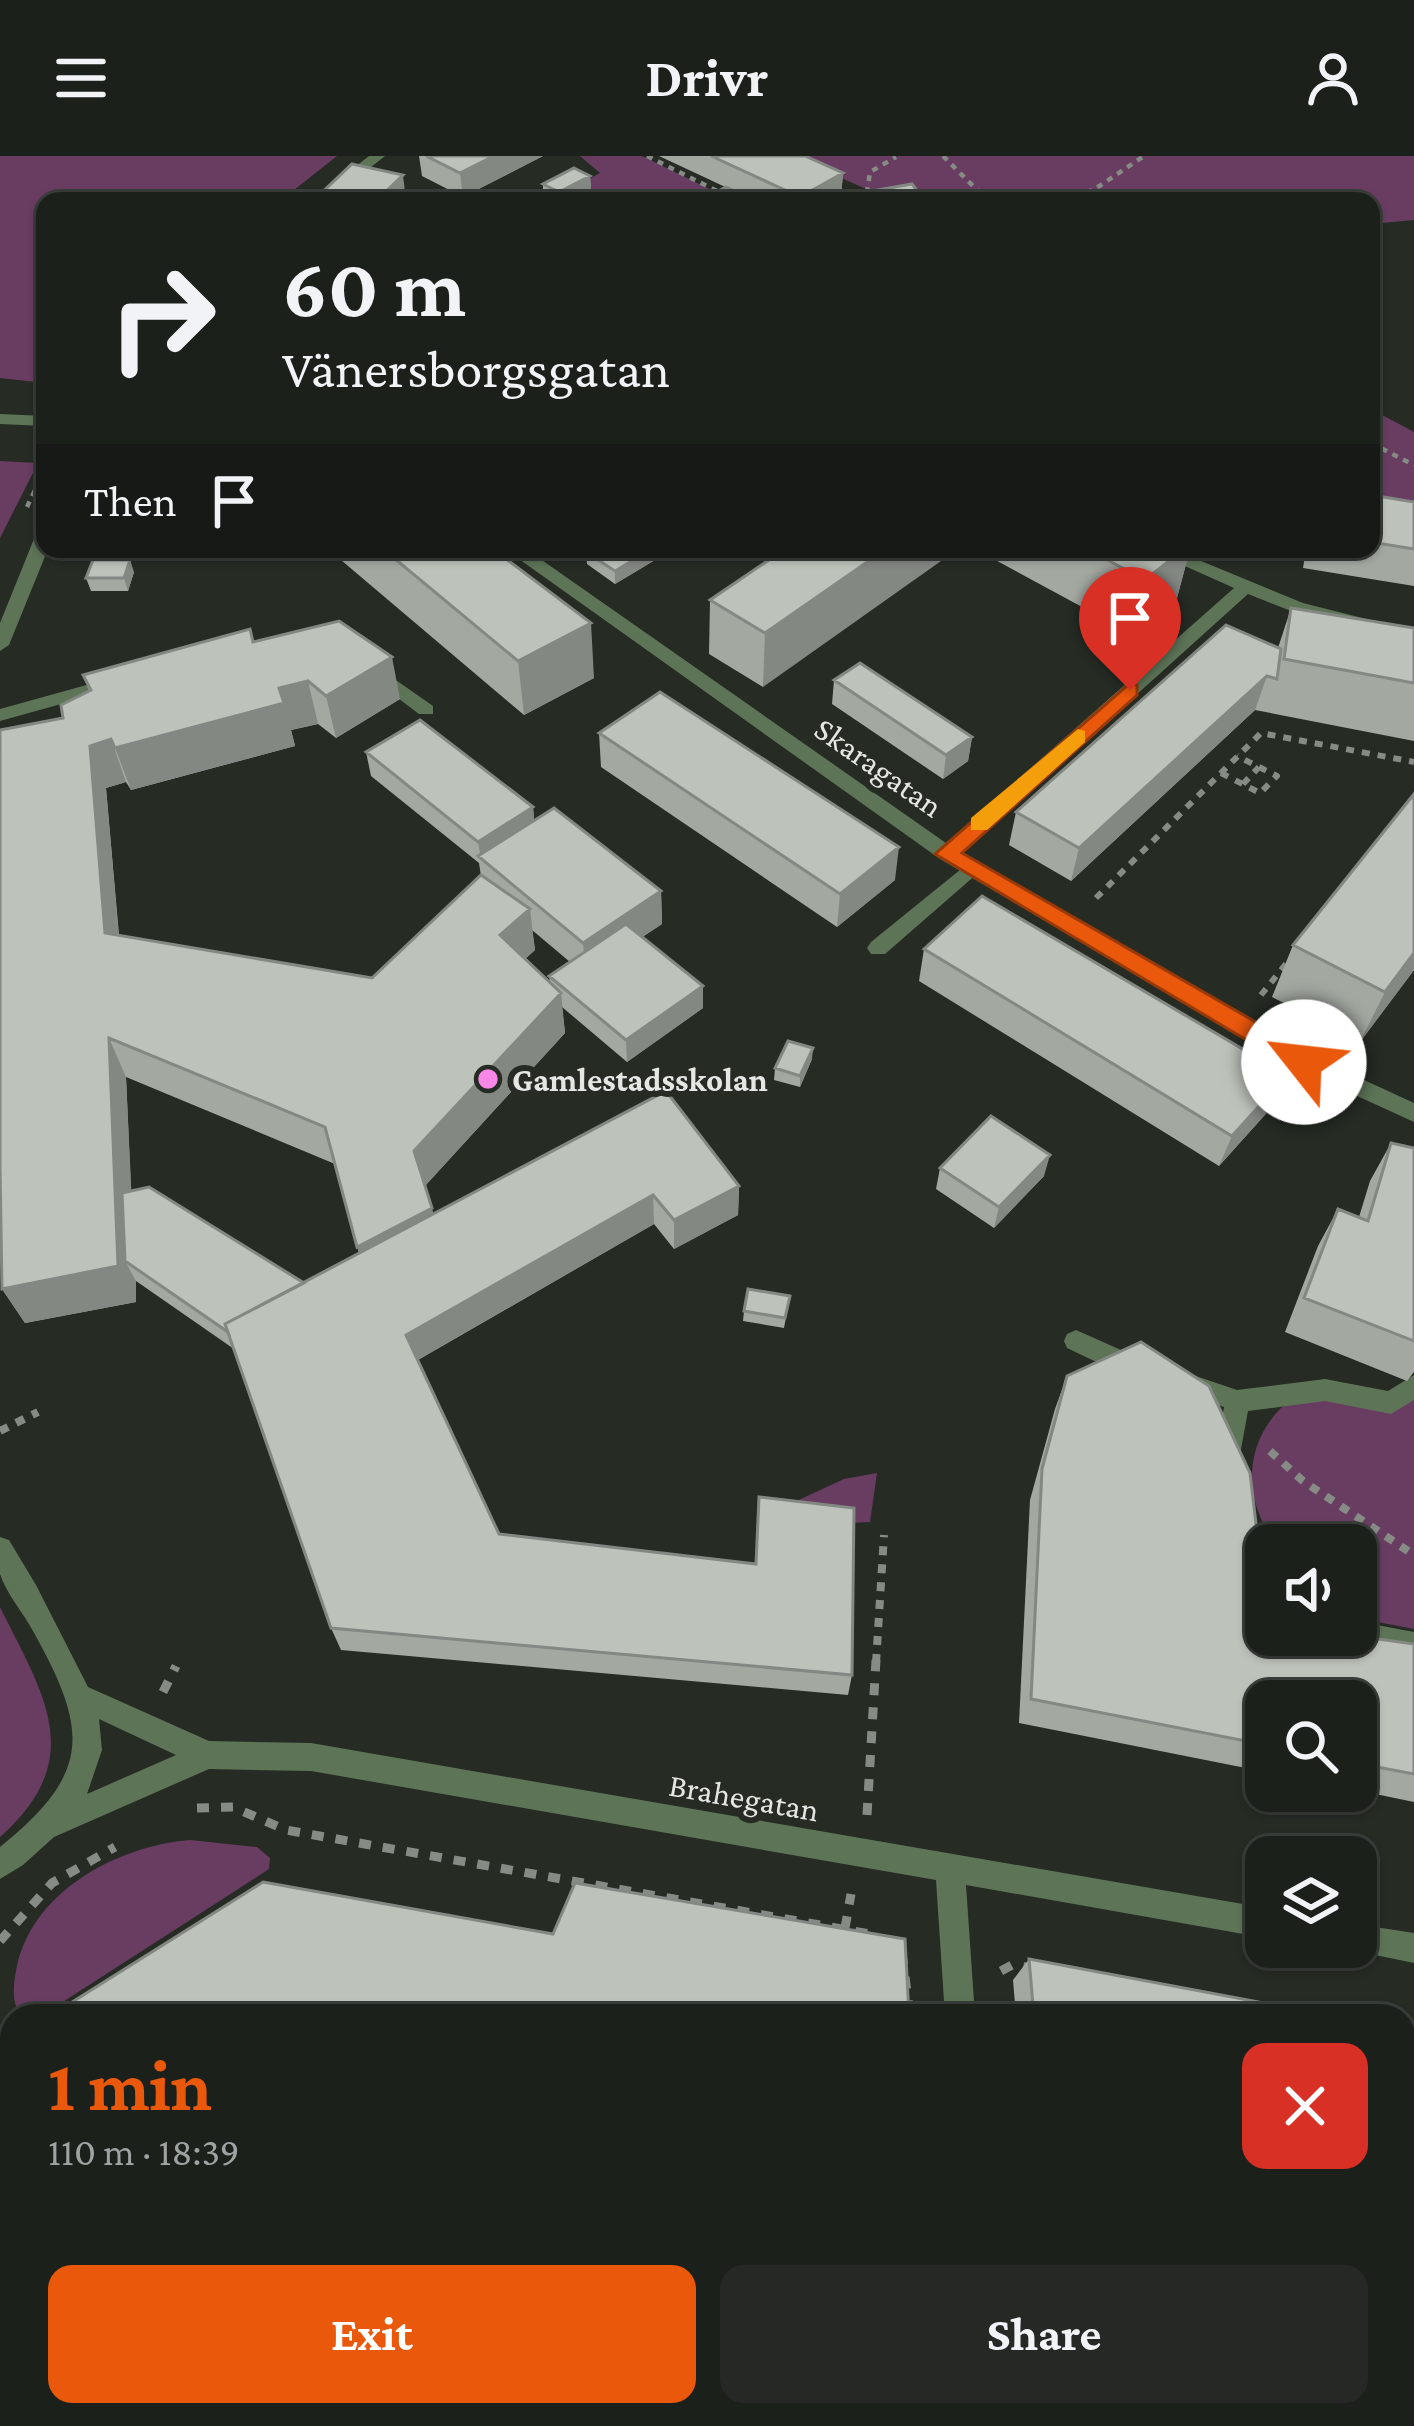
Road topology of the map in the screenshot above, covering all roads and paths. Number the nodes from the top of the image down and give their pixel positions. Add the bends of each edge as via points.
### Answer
1 (379, 156) edge
2 (647, 156) edge
3 (898, 156) edge
4 (943, 156) edge
5 (1144, 156) edge
6 (331, 192) edge
7 (719, 192) edge
8 (868, 192) edge
9 (979, 192) edge
10 (1089, 192) edge
11 (0, 419) edge
12 (36, 421) edge
13 (1380, 448) edge
14 (1414, 465) edge
15 (36, 556) edge
16 (527, 558) edge
17 (1176, 558) edge
18 (1244, 588) junction
19 (1414, 637) edge
20 (0, 645) edge
21 (360, 660) edge
22 (131, 678) edge
23 (427, 710) dead end
24 (0, 715) edge
25 (1237, 756) junction
26 (1414, 762) edge
27 (1259, 767) junction
28 (1221, 773) junction
29 (1243, 784) junction
30 (946, 854) junction
31 (970, 868) junction
32 (1068, 926) junction
33 (878, 948) dead end
34 (1297, 951) edge
35 (1237, 1024) junction
36 (1414, 1113) edge
37 (1076, 1341) dead end
38 (1414, 1387) edge
39 (1237, 1401) junction
40 (38, 1412) dead end
41 (0, 1431) edge
42 (1261, 1443) dead end
43 (1245, 1527) edge
44 (884, 1535) dead end
45 (0, 1549) edge
46 (1414, 1555) edge
47 (1377, 1638) edge
48 (1414, 1645) edge
49 (76, 1695) junction
50 (208, 1755) junction
51 (177, 1809) dead end
52 (44, 1827) junction
53 (133, 1836) dead end
54 (859, 1854) junction
55 (7, 1860) edge
56 (950, 1870) junction
57 (0, 1887) edge
58 (1245, 1919) edge
59 (845, 1928) junction
60 (0, 1941) edge
61 (1377, 1942) edge
62 (1414, 1948) edge
63 (1037, 1969) edge
64 (995, 1984) dead end
65 (909, 2004) edge
66 (959, 2004) edge

1 - 6 street
2 - 7 path
3 - 8 path via 870,172 878,185
4 - 9 path
5 - 10 path
11 - 12 street
13 - 14 path
15 - 20 street
16 - 30 street, Skaragatan
17 - 18 street
18 - 19 street
18 - 30 street
21 - 23 street
22 - 24 street
25 - 26 path via 1262,733
25 - 27 path
25 - 28 path
27 - 29 path
27 - 29 path via 1276,776 1260,794
28 - 29 path
28 - 32 path
30 - 31 street, Skaragatan
31 - 32 street, Skaragatan via 991,893
31 - 33 street
32 - 35 street, Skaragatan
34 - 35 path
35 - 36 street, Skaragatan
37 - 39 street
38 - 39 street via 1391,1403 1325,1390
39 - 43 street via 1227,1457
40 - 41 path
42 - 46 path
44 - 54 path via 873,1787
45 - 49 street
47 - 48 street
49 - 50 street, Brahegatan
49 - 52 street via 88,1754
50 - 52 street, Brahegatan
50 - 54 street, Brahegatan via 310,1757
51 - 59 path via 233,1807 286,1830
52 - 55 street
53 - 60 path via 52,1883
54 - 56 street, Brahegatan
54 - 59 path
55 - 57 street
56 - 58 street, Brahegatan
56 - 66 street
59 - 65 path via 899,1948
61 - 62 street
63 - 64 path via 1012,1965

